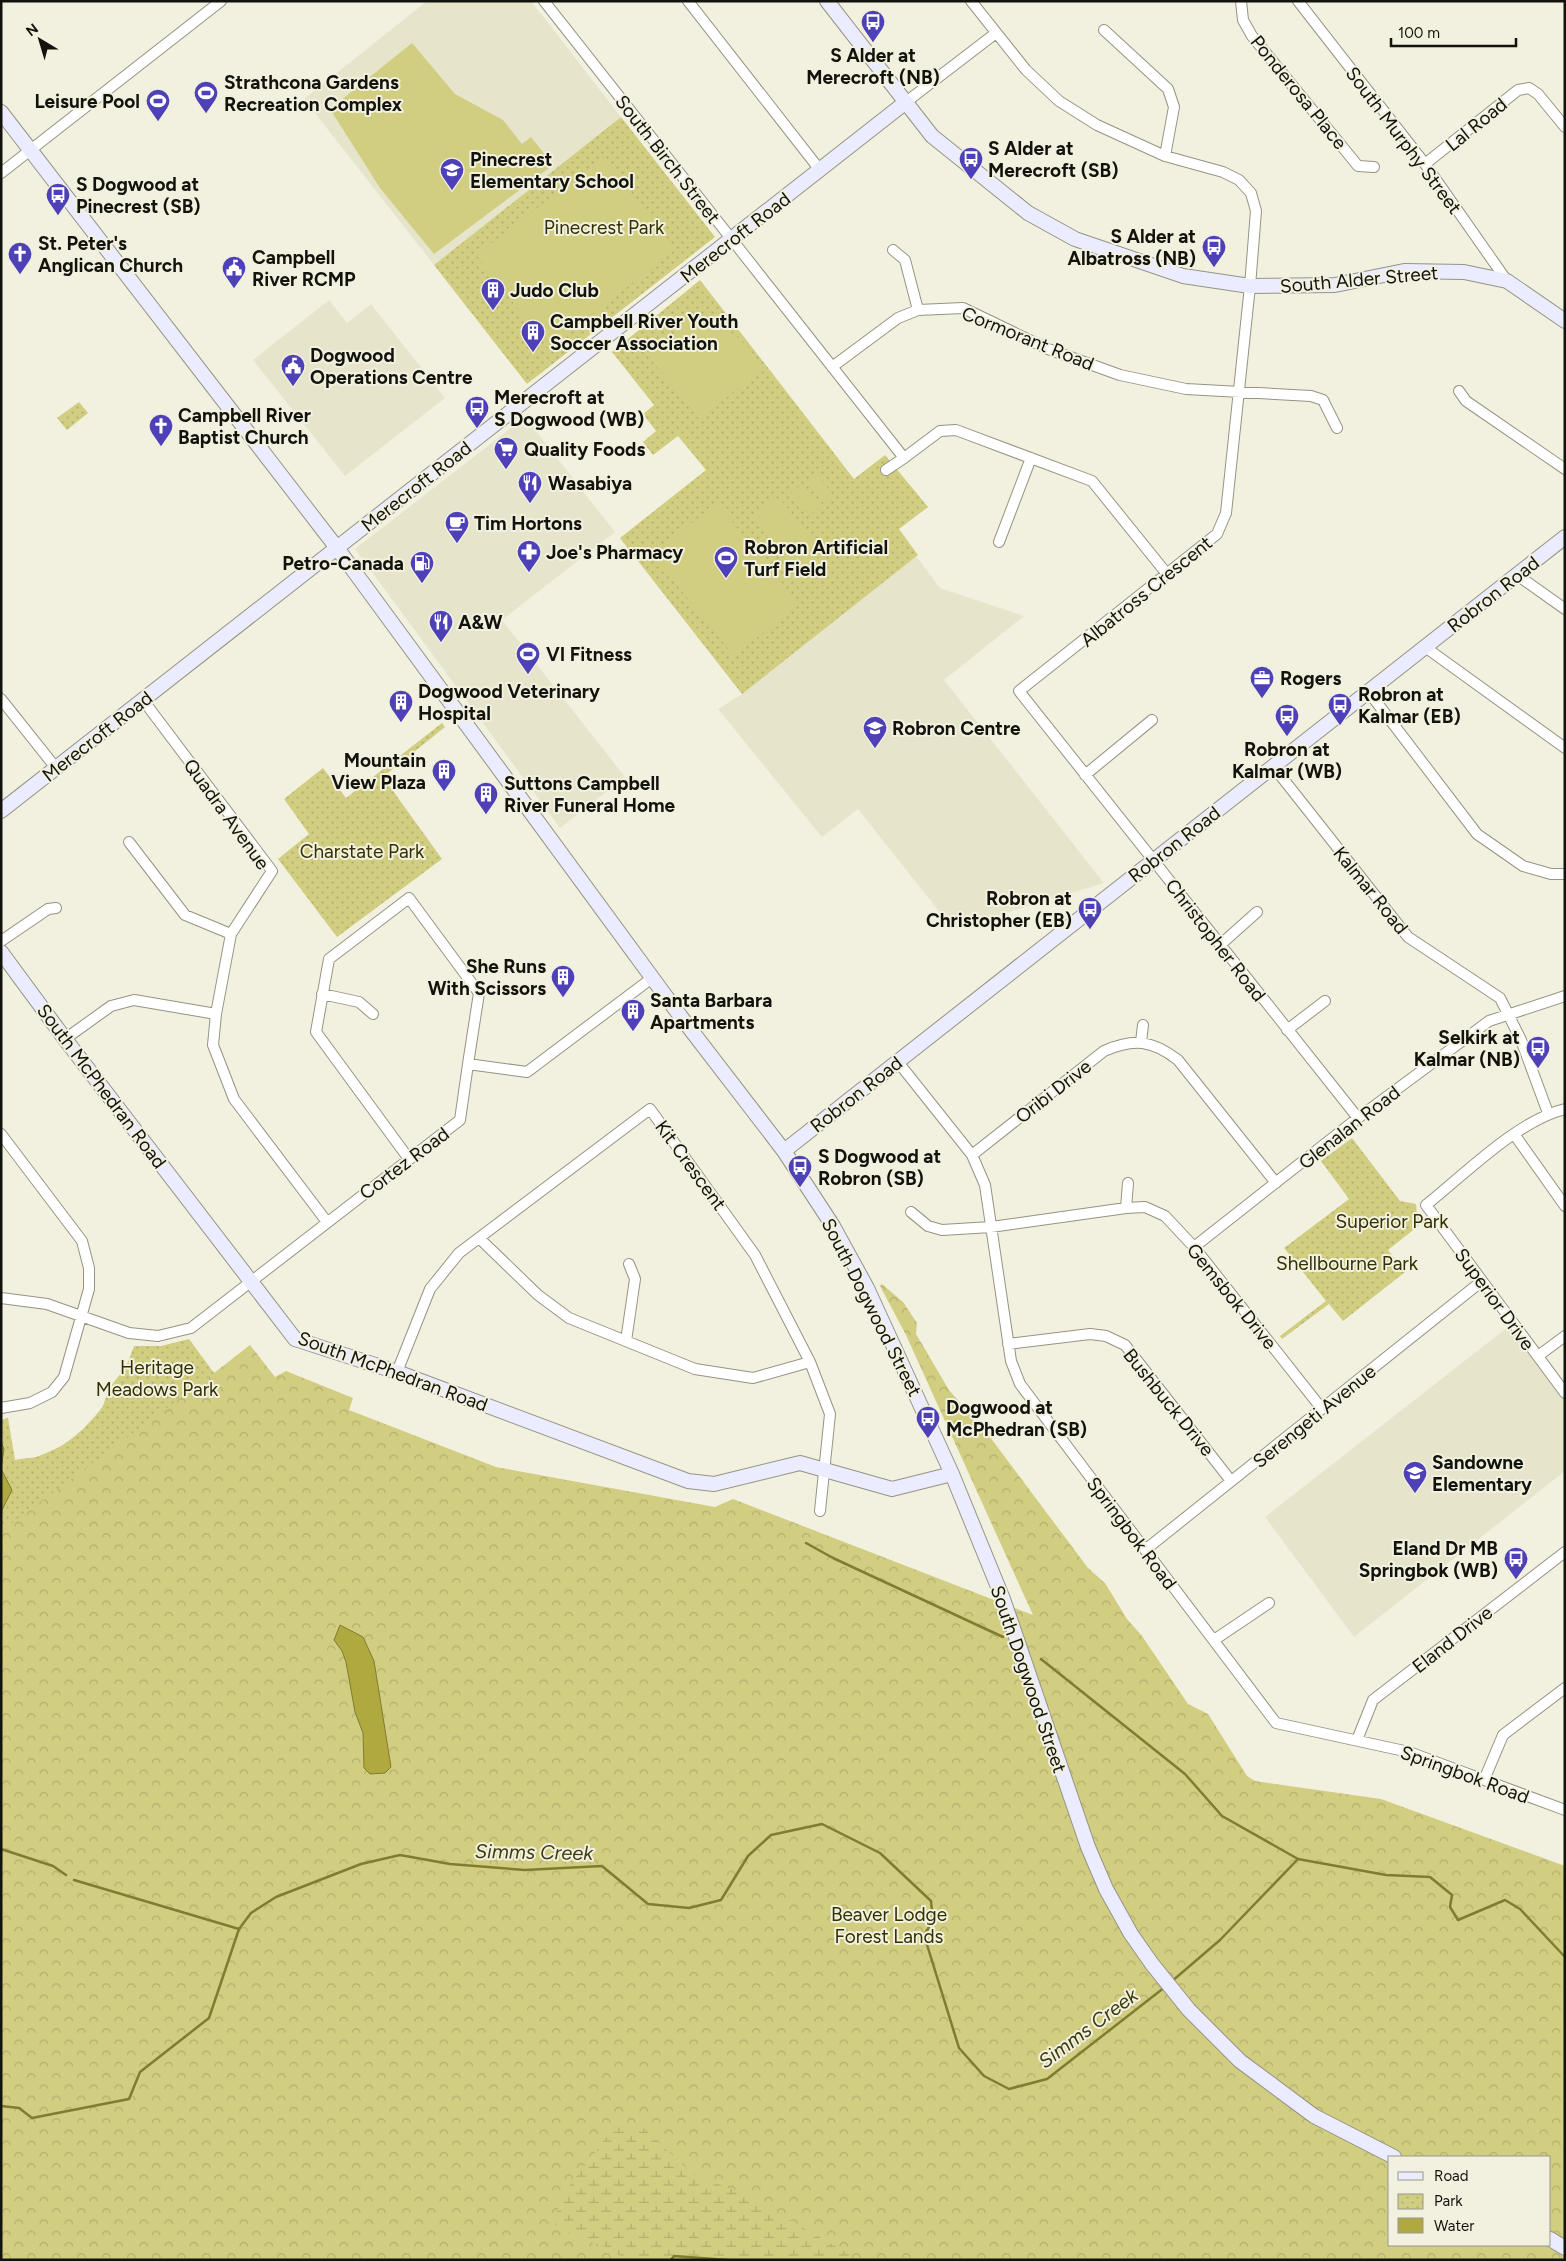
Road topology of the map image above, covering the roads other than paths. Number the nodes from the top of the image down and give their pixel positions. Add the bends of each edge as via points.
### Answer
1 (220, 1) edge
2 (544, 1) edge
3 (688, 1) edge
4 (827, 1) edge
5 (972, 1) edge
6 (1241, 1) edge
7 (1298, 1) edge
8 (1104, 30) dead end
9 (996, 32) junction
10 (906, 102) junction
11 (1, 112) edge
12 (1565, 127) edge
13 (30, 150) junction
14 (1165, 156) junction
15 (1425, 164) junction
16 (1374, 167) dead end
17 (820, 170) junction
18 (1, 173) edge
19 (731, 239) junction
20 (893, 250) dead end
21 (1507, 281) junction
22 (1250, 286) junction
23 (918, 310) junction
24 (1565, 321) edge
25 (832, 367) junction
26 (1459, 391) dead end
27 (1239, 393) junction
28 (1337, 428) dead end
29 (904, 458) junction
30 (1031, 458) junction
31 (1565, 469) edge
32 (886, 470) dead end
33 (1565, 537) edge
34 (999, 542) dead end
35 (337, 548) junction
36 (1167, 574) junction
37 (1517, 575) junction
38 (1565, 609) edge
39 (1425, 647) junction
40 (1019, 691) joint
41 (1368, 691) junction
42 (1, 699) edge
43 (143, 700) junction
44 (1152, 720) dead end
45 (1565, 748) edge
46 (1273, 766) junction
47 (56, 768) junction
48 (1085, 776) junction
49 (1, 811) edge
50 (129, 842) dead end
51 (1153, 861) junction
52 (1565, 874) edge
53 (56, 908) dead end
54 (1257, 912) dead end
55 (231, 934) junction
56 (1, 941) edge
57 (1220, 945) junction
58 (1, 952) edge
59 (652, 978) junction
60 (322, 994) junction
61 (1565, 996) edge
62 (1325, 1001) dead end
63 (216, 1014) junction
64 (372, 1014) dead end
65 (1508, 1014) junction
66 (1142, 1025) dead end
67 (1287, 1030) junction
68 (65, 1039) junction
69 (1141, 1042) junction
70 (898, 1062) junction
71 (468, 1064) junction
72 (1565, 1109) edge
73 (1548, 1113) junction
74 (1358, 1118) junction
75 (1, 1134) edge
76 (1514, 1134) junction
77 (784, 1151) junction
78 (972, 1155) junction
79 (409, 1159) junction
80 (1128, 1183) dead end
81 (1276, 1183) junction
82 (1565, 1206) edge
83 (1126, 1208) junction
84 (911, 1212) dead end
85 (327, 1222) junction
86 (991, 1227) junction
87 (479, 1238) junction
88 (1194, 1247) junction
89 (629, 1264) dead end
90 (250, 1280) junction
91 (1482, 1281) junction
92 (1, 1298) edge
93 (82, 1315) junction
94 (1565, 1336) edge
95 (626, 1341) junction
96 (1008, 1344) junction
97 (1538, 1356) junction
98 (810, 1362) junction
99 (397, 1372) junction
100 (1565, 1393) edge
101 (1, 1408) edge
102 (1322, 1409) junction
103 (824, 1470) junction
104 (952, 1474) junction
105 (1231, 1481) junction
106 (820, 1511) dead end
107 (1145, 1550) junction
108 (1565, 1552) edge
109 (1269, 1603) dead end
110 (1214, 1640) junction
111 (1565, 1688) edge
112 (1356, 1740) junction
113 (1484, 1780) junction
114 (1565, 1810) edge
115 (1392, 2156) edge
116 (1551, 2240) edge
117 (1565, 2248) edge

1 - 13 street
2 - 19 street, South Birch Street
3 - 17 street
4 - 10 street, South Alder Street
5 - 9 street, Albatross Crescent
6 - 16 street, Ponderosa Place via 1243,20 1252,36 1358,166
7 - 15 street, South Murphy Street
8 - 14 street via 1168,89 1174,107
9 - 10 street, Merecroft Road
9 - 14 street, Albatross Crescent via 1026,70 1059,101 1097,125
10 - 17 street, Merecroft Road
10 - 22 street, South Alder Street via 932,136 954,155 1028,213 1076,240 1184,276
11 - 13 street, South Dogwood Street
12 - 15 street, Lal Road via 1538,94 1529,88 1518,90
13 - 18 street
13 - 35 street, South Dogwood Street
14 - 22 street, Albatross Crescent via 1223,172 1239,180 1251,193 1256,212
15 - 21 street, South Murphy Street
17 - 19 street, Merecroft Road
19 - 25 street, South Birch Street
19 - 35 street, Merecroft Road
20 - 23 street via 905,260
21 - 22 street, South Alder Street via 1464,272 1404,271 1335,285
21 - 24 street, South Alder Street
22 - 27 street, Albatross Crescent
23 - 25 street, Cormorant Road via 898,318
23 - 27 street, Cormorant Road via 963,308 1048,349 1120,375 1186,389
25 - 29 street, South Birch Street
26 - 31 street via 1466,401
27 - 28 street, Cormorant Road via 1311,396 1322,400
27 - 36 street, Albatross Crescent via 1226,513 1217,534
29 - 30 street via 940,431 956,430
29 - 32 street
30 - 34 street
30 - 36 street via 1092,480
33 - 37 street, Robron Road
35 - 43 street, Merecroft Road
35 - 59 street, South Dogwood Street
36 - 40 street, Albatross Crescent
37 - 38 street
37 - 39 street, Robron Road
39 - 41 street, Robron Road
39 - 45 street
40 - 48 street, Christopher Road
41 - 46 street, Robron Road
41 - 52 street via 1477,834 1523,866 1551,874
42 - 47 street
43 - 47 street, Merecroft Road
43 - 55 street, Quadra Avenue via 272,871
44 - 48 street
46 - 51 street, Robron Road
46 - 65 street, Kalmar Road via 1408,937 1500,998
47 - 49 street, Merecroft Road
48 - 51 street, Christopher Road
50 - 55 street via 186,915
51 - 57 street, Christopher Road
51 - 70 street, Robron Road
53 - 56 street via 48,909
54 - 57 street
55 - 63 street, Quadra Avenue
57 - 67 street, Christopher Road
58 - 68 street, South McPhedran Road
59 - 71 street via 527,1072
59 - 77 street, South Dogwood Street
60 - 64 street via 359,1002
60 - 71 street, Cortez Road via 329,959 409,898 479,993
60 - 79 street via 316,1032
61 - 65 street
62 - 67 street
63 - 68 street via 134,1000 111,1006
63 - 85 street, Quadra Avenue via 213,1044 234,1099
65 - 73 street, Kalmar Road
65 - 74 street, Glenalan Road via 1489,1020
66 - 69 street
67 - 74 street, Christopher Road
68 - 90 street, South McPhedran Road
69 - 78 street, Oribi Drive via 1121,1043 1104,1051
69 - 81 street, Oribi Drive via 1162,1048 1178,1060
70 - 77 street, Robron Road
70 - 78 street, Springbok Road
71 - 79 street, Cortez Road via 460,1120
72 - 73 street
73 - 76 street
74 - 81 street, Glenalan Road
75 - 93 street via 82,1241 89,1268 89,1289
76 - 82 street
76 - 91 street, Superior Drive via 1426,1205
77 - 104 street, South Dogwood Street via 833,1226 867,1288
78 - 86 street, Springbok Road via 985,1185
79 - 85 street, Cortez Road
80 - 83 street
81 - 88 street, Glenalan Road
83 - 86 street, Gemsbok Drive
83 - 88 street, Gemsbok Drive via 1145,1207 1166,1216
84 - 86 street, Gemsbok Drive via 928,1226 942,1230
85 - 90 street, Cortez Road
86 - 96 street, Springbok Road
87 - 95 street via 538,1295 569,1318
87 - 98 street, Kit Crescent via 650,1109 755,1255
87 - 99 street, Kit Crescent via 460,1254 430,1289
88 - 102 street, Gemsbok Drive
89 - 95 street via 635,1279
90 - 93 street, Cortez Road via 191,1328 158,1336 129,1333
90 - 99 street, South McPhedran Road via 295,1339
91 - 97 street, Superior Drive
91 - 102 street, Serengeti Avenue
92 - 93 street, Cortez Road via 47,1304
93 - 101 street via 64,1377 52,1392 30,1403
94 - 97 street
95 - 98 street via 695,1369 753,1378
96 - 105 street, Bushbuck Drive via 1090,1334 1106,1336 1125,1345
96 - 107 street, Springbok Road via 1020,1384
97 - 100 street, Superior Drive
98 - 103 street, Kit Crescent via 830,1414
99 - 103 street, South McPhedran Road via 688,1481 714,1484 800,1463
102 - 105 street, Serengeti Avenue
103 - 104 street, South McPhedran Road via 892,1489
103 - 106 street, Kit Crescent
104 - 115 street, South Dogwood Street via 1003,1599 1088,1847 1131,1934 1189,2010 1240,2061 1314,2116
105 - 107 street, Serengeti Avenue
107 - 110 street, Springbok Road
108 - 112 street, Eland Drive via 1373,1700
109 - 110 street
110 - 112 street, Springbok Road via 1276,1723
111 - 113 street via 1503,1735
112 - 113 street, Springbok Road via 1409,1752
113 - 114 street, Springbok Road
116 - 117 street

